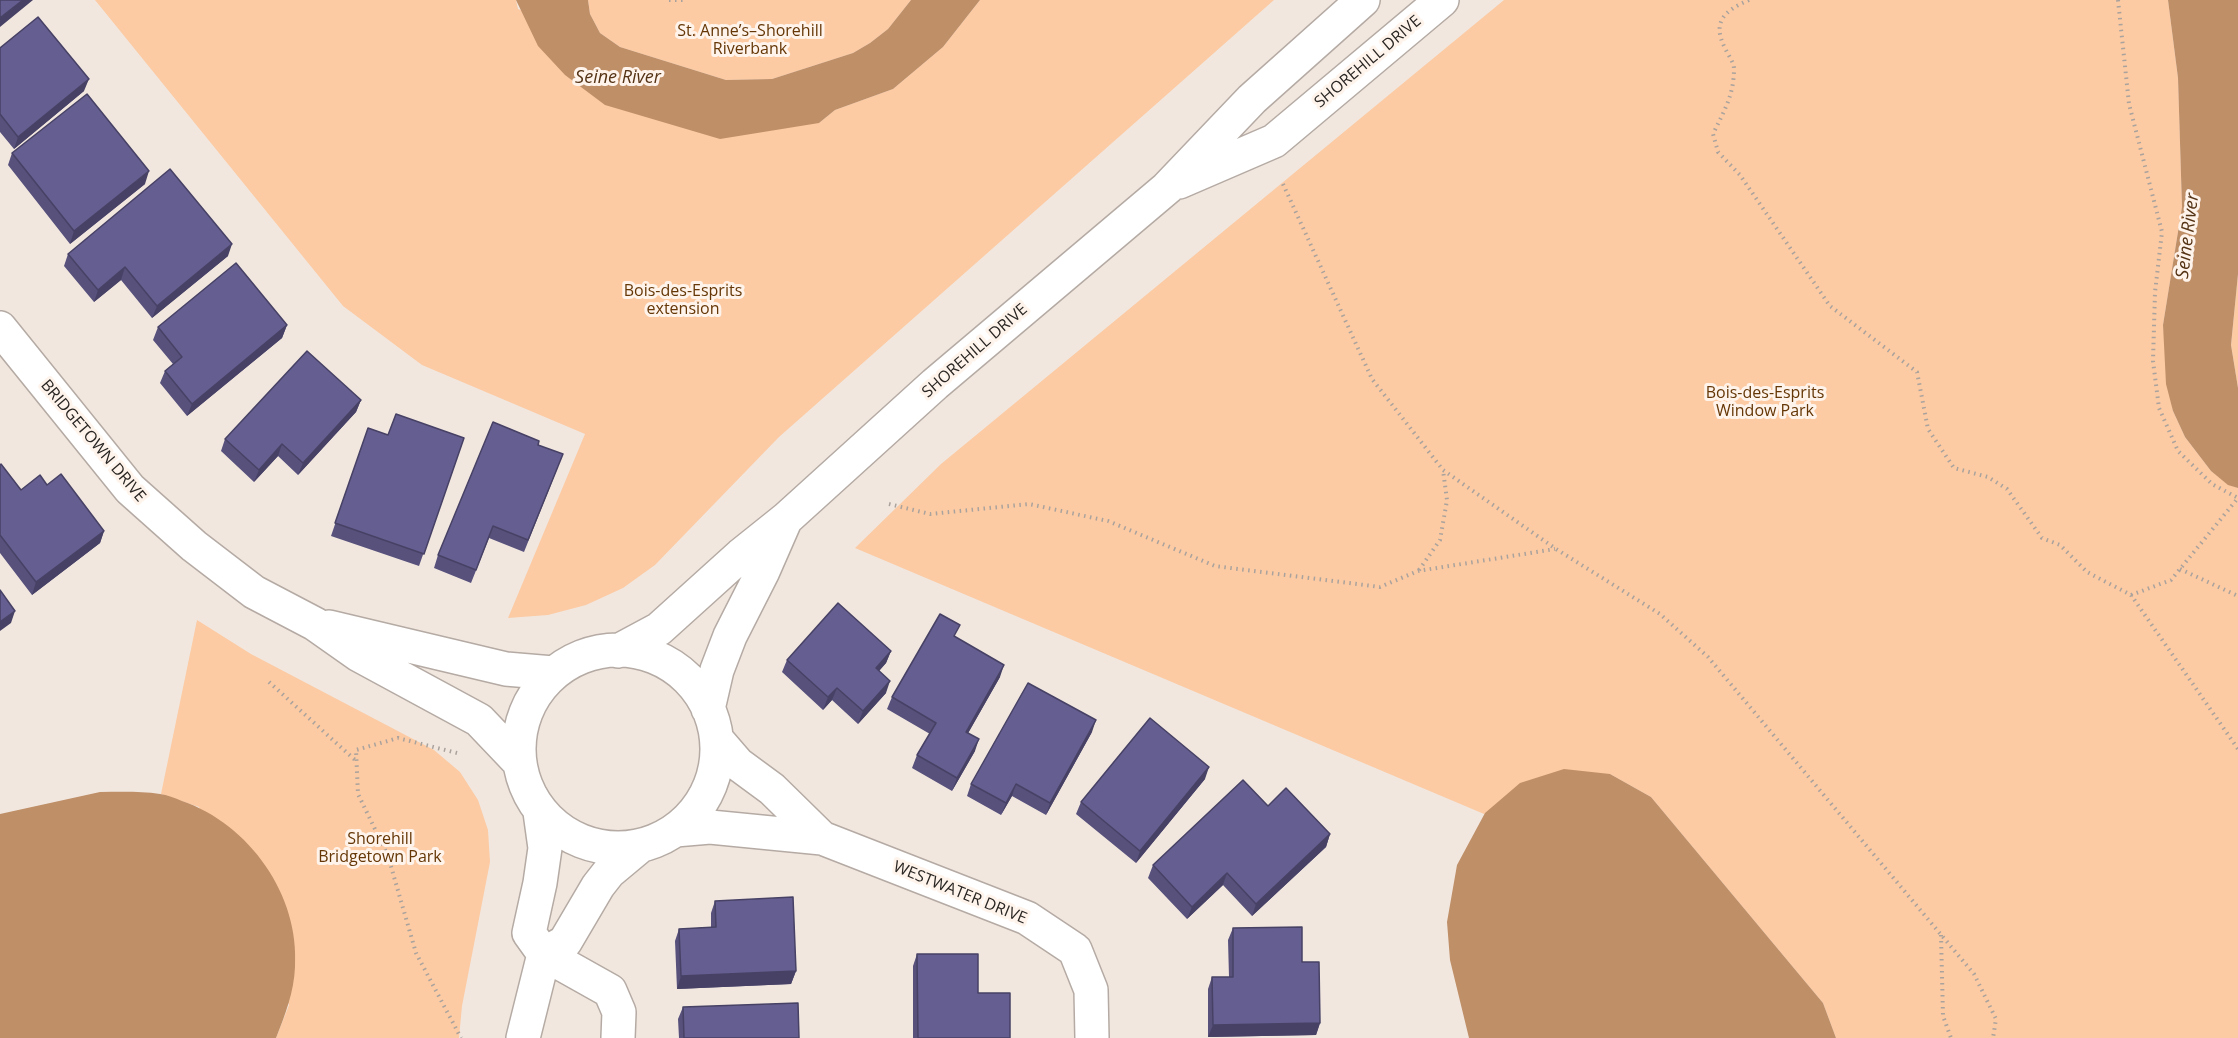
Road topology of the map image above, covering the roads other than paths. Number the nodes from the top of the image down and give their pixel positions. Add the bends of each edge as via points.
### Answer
1 (1363, 0) edge
2 (1442, 0) edge
3 (1167, 188) junction
4 (1, 333) edge
5 (786, 519) junction
6 (315, 624) junction
7 (618, 651) junction
8 (553, 673) junction
9 (708, 708) junction
10 (720, 742) junction
11 (519, 762) junction
12 (540, 812) junction
13 (675, 830) junction
14 (822, 838) junction
15 (639, 847) junction
16 (544, 954) junction
17 (522, 1038) edge
18 (618, 1038) edge
19 (1092, 1038) edge

1 - 3 street, SHOREHILL DRIVE via 1252,99
2 - 3 street, SHOREHILL DRIVE via 1274,141
3 - 5 street, SHOREHILL DRIVE via 935,384
4 - 6 street, BRIDGETOWN DRIVE via 150,509 254,592
5 - 7 street, SHOREHILL DRIVE via 659,629
5 - 9 street, SHOREHILL DRIVE via 730,636
6 - 8 street, BRIDGETOWN DRIVE via 506,669
6 - 11 street, BRIDGETOWN DRIVE via 359,655 479,720
7 - 8 street via 594,652
7 - 9 street via 654,656 674,667 689,679
8 - 11 street via 531,701 519,732
9 - 10 street
10 - 13 street via 714,775 702,803
10 - 14 street, WESTWATER DRIVE via 738,764 772,789
11 - 12 street via 526,790
12 - 15 street via 555,827 579,841 609,849
12 - 16 street via 545,848 529,933
13 - 14 street, WESTWATER DRIVE via 710,827
13 - 15 street
14 - 19 street, WESTWATER DRIVE via 1027,918 1075,950 1091,990
15 - 16 street via 598,886 565,942
16 - 17 street
16 - 18 street via 610,991 619,1012

